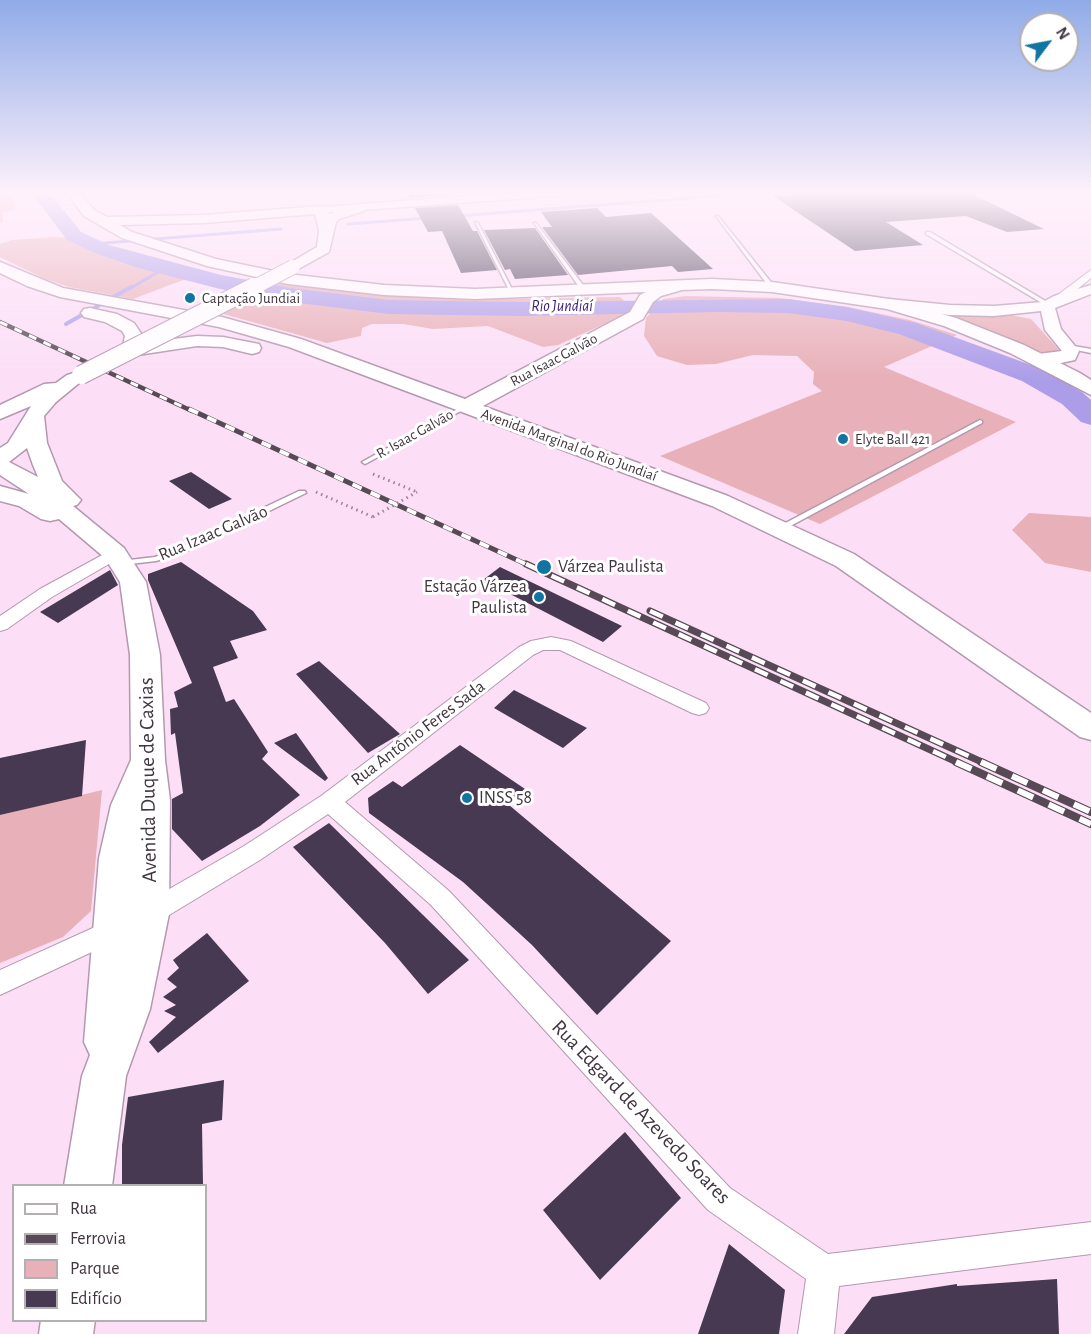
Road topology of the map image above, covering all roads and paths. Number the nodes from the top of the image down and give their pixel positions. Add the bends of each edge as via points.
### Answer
1 (181, 254) edge
2 (317, 254) edge
3 (492, 254) edge
4 (557, 254) edge
5 (746, 254) edge
6 (965, 254) edge
7 (0, 267) edge
8 (1091, 273) edge
9 (0, 281) edge
10 (712, 284) junction
11 (771, 287) junction
12 (1091, 289) edge
13 (584, 290) junction
14 (559, 292) junction
15 (513, 294) junction
16 (644, 303) junction
17 (890, 304) junction
18 (1052, 304) junction
19 (1070, 349) junction
20 (131, 350) junction
21 (1091, 351) edge
22 (1038, 359) junction
23 (1091, 372) edge
24 (77, 377) junction
25 (1091, 389) edge
26 (439, 398) junction
27 (465, 407) junction
28 (2, 412) edge
29 (34, 415) junction
30 (980, 422) dead end
31 (0, 458) edge
32 (365, 462) dead end
33 (0, 466) edge
34 (366, 471) dead end
35 (306, 491) joint
36 (417, 492) joint
37 (0, 493) edge
38 (373, 517) joint
39 (780, 528) junction
40 (112, 551) junction
41 (0, 625) edge
42 (699, 708) dead end
43 (1091, 729) edge
44 (148, 760) junction
45 (329, 802) junction
46 (150, 914) junction
47 (113, 930) junction
48 (0, 983) edge
49 (104, 1076) junction
50 (88, 1184) edge
51 (1091, 1238) edge
52 (824, 1271) junction
53 (816, 1334) edge

1 - 15 main road via 288,279 384,290
2 - 20 main road, bridge
3 - 15 lane
4 - 13 lane
5 - 11 lane
6 - 18 lane
7 - 26 main road, Avenida Marginal do Rio Jundiaí via 60,292 255,330
8 - 18 street
9 - 20 main road via 39,298 123,323 134,336
10 - 11 main road
10 - 13 main road
10 - 16 main road via 663,290
11 - 17 main road
12 - 18 main road
13 - 14 main road
14 - 15 main road
14 - 16 main road via 618,293
16 - 22 main road via 676,293 728,292 854,302 913,315 1022,357
16 - 27 main road, Rua Isaac Galvão via 638,315
17 - 18 main road via 994,311
17 - 22 main road via 950,322
18 - 19 main road via 1053,330
19 - 21 lane
19 - 22 main road via 1069,356
19 - 23 main road
20 - 24 main road, bridge
20 - 26 main road via 181,342 223,342 420,399
22 - 25 main road
24 - 28 main road
24 - 29 main road
26 - 27 main road, Avenida Marginal do Rio Jundiaí
27 - 32 lane, R. Isaac Galvão
27 - 39 main road, Avenida Marginal do Rio Jundiaí via 660,478
29 - 31 main road via 17,447
29 - 40 main road, Avenida Duque de Caxias via 36,442 52,484 95,527
30 - 39 lane
33 - 40 main road via 29,482
34 - 36 path
35 - 38 path
35 - 40 lane, Rua Izaac Galvão via 156,559
36 - 38 path, bridge
37 - 40 main road via 27,501
39 - 43 main road, Avenida Marginal do Rio Jundiaí via 845,560
40 - 41 street
40 - 44 main road, Avenida Duque de Caxias via 133,582 145,655
42 - 45 street, Rua Antônio Feres Sada via 564,645 538,645
44 - 46 main road, Avenida Duque de Caxias via 153,800
44 - 47 main road via 129,805 117,858
45 - 46 street, Rua Antônio Feres Sada
45 - 52 street, Rua Edgard de Azevedo Soares via 441,898 719,1199
46 - 47 street, Rua Antônio Feres Sada
46 - 49 main road, Avenida Duque de Caxias via 129,1010
47 - 48 street, Rua Antônio Feres Sada
47 - 49 main road
49 - 50 main road, Avenida Duque de Caxias
51 - 52 street
52 - 53 street

